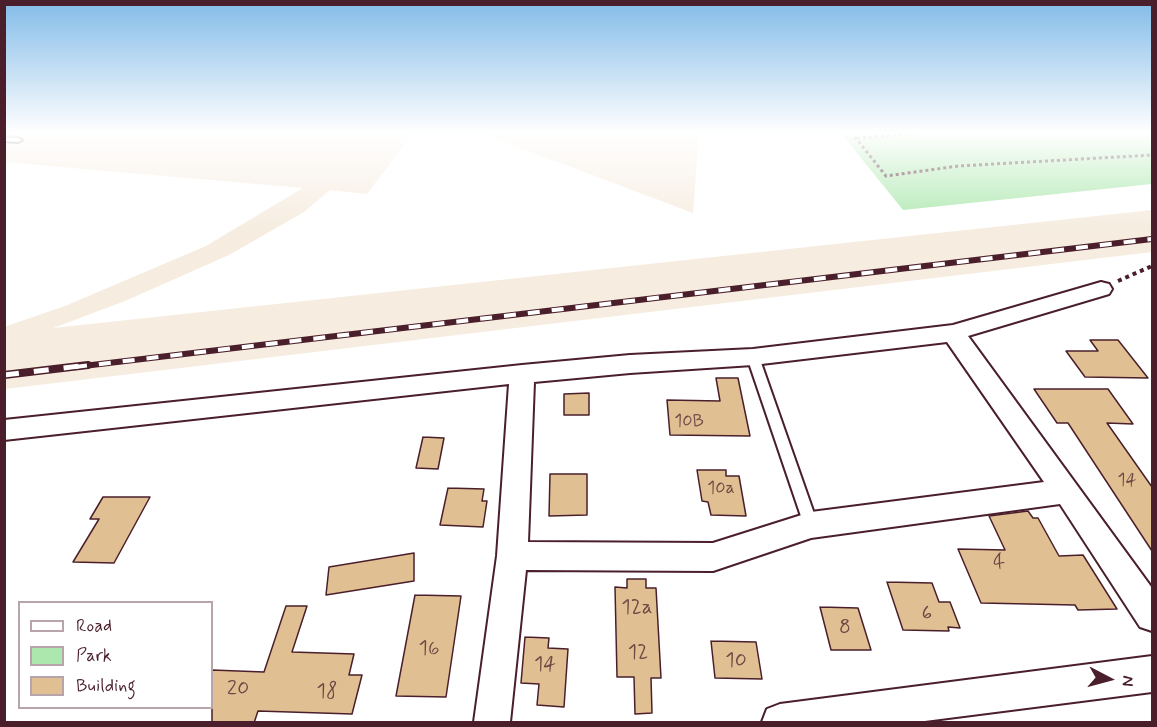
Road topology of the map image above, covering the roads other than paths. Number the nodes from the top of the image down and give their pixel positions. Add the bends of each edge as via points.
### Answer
1 (1101, 289) road end
2 (953, 333) junction
3 (753, 357) junction
4 (522, 374) junction
5 (4, 430) edge
6 (1067, 491) junction
7 (811, 525) junction
8 (512, 556) junction
9 (1152, 615) edge
10 (1152, 675) edge
11 (492, 723) edge
12 (780, 723) edge

1 - 2 street
2 - 3 street
2 - 6 street
3 - 4 street
3 - 7 lane
4 - 5 street
4 - 8 street
6 - 7 street
6 - 9 street
7 - 8 street via 713,556
8 - 11 street
10 - 12 street

